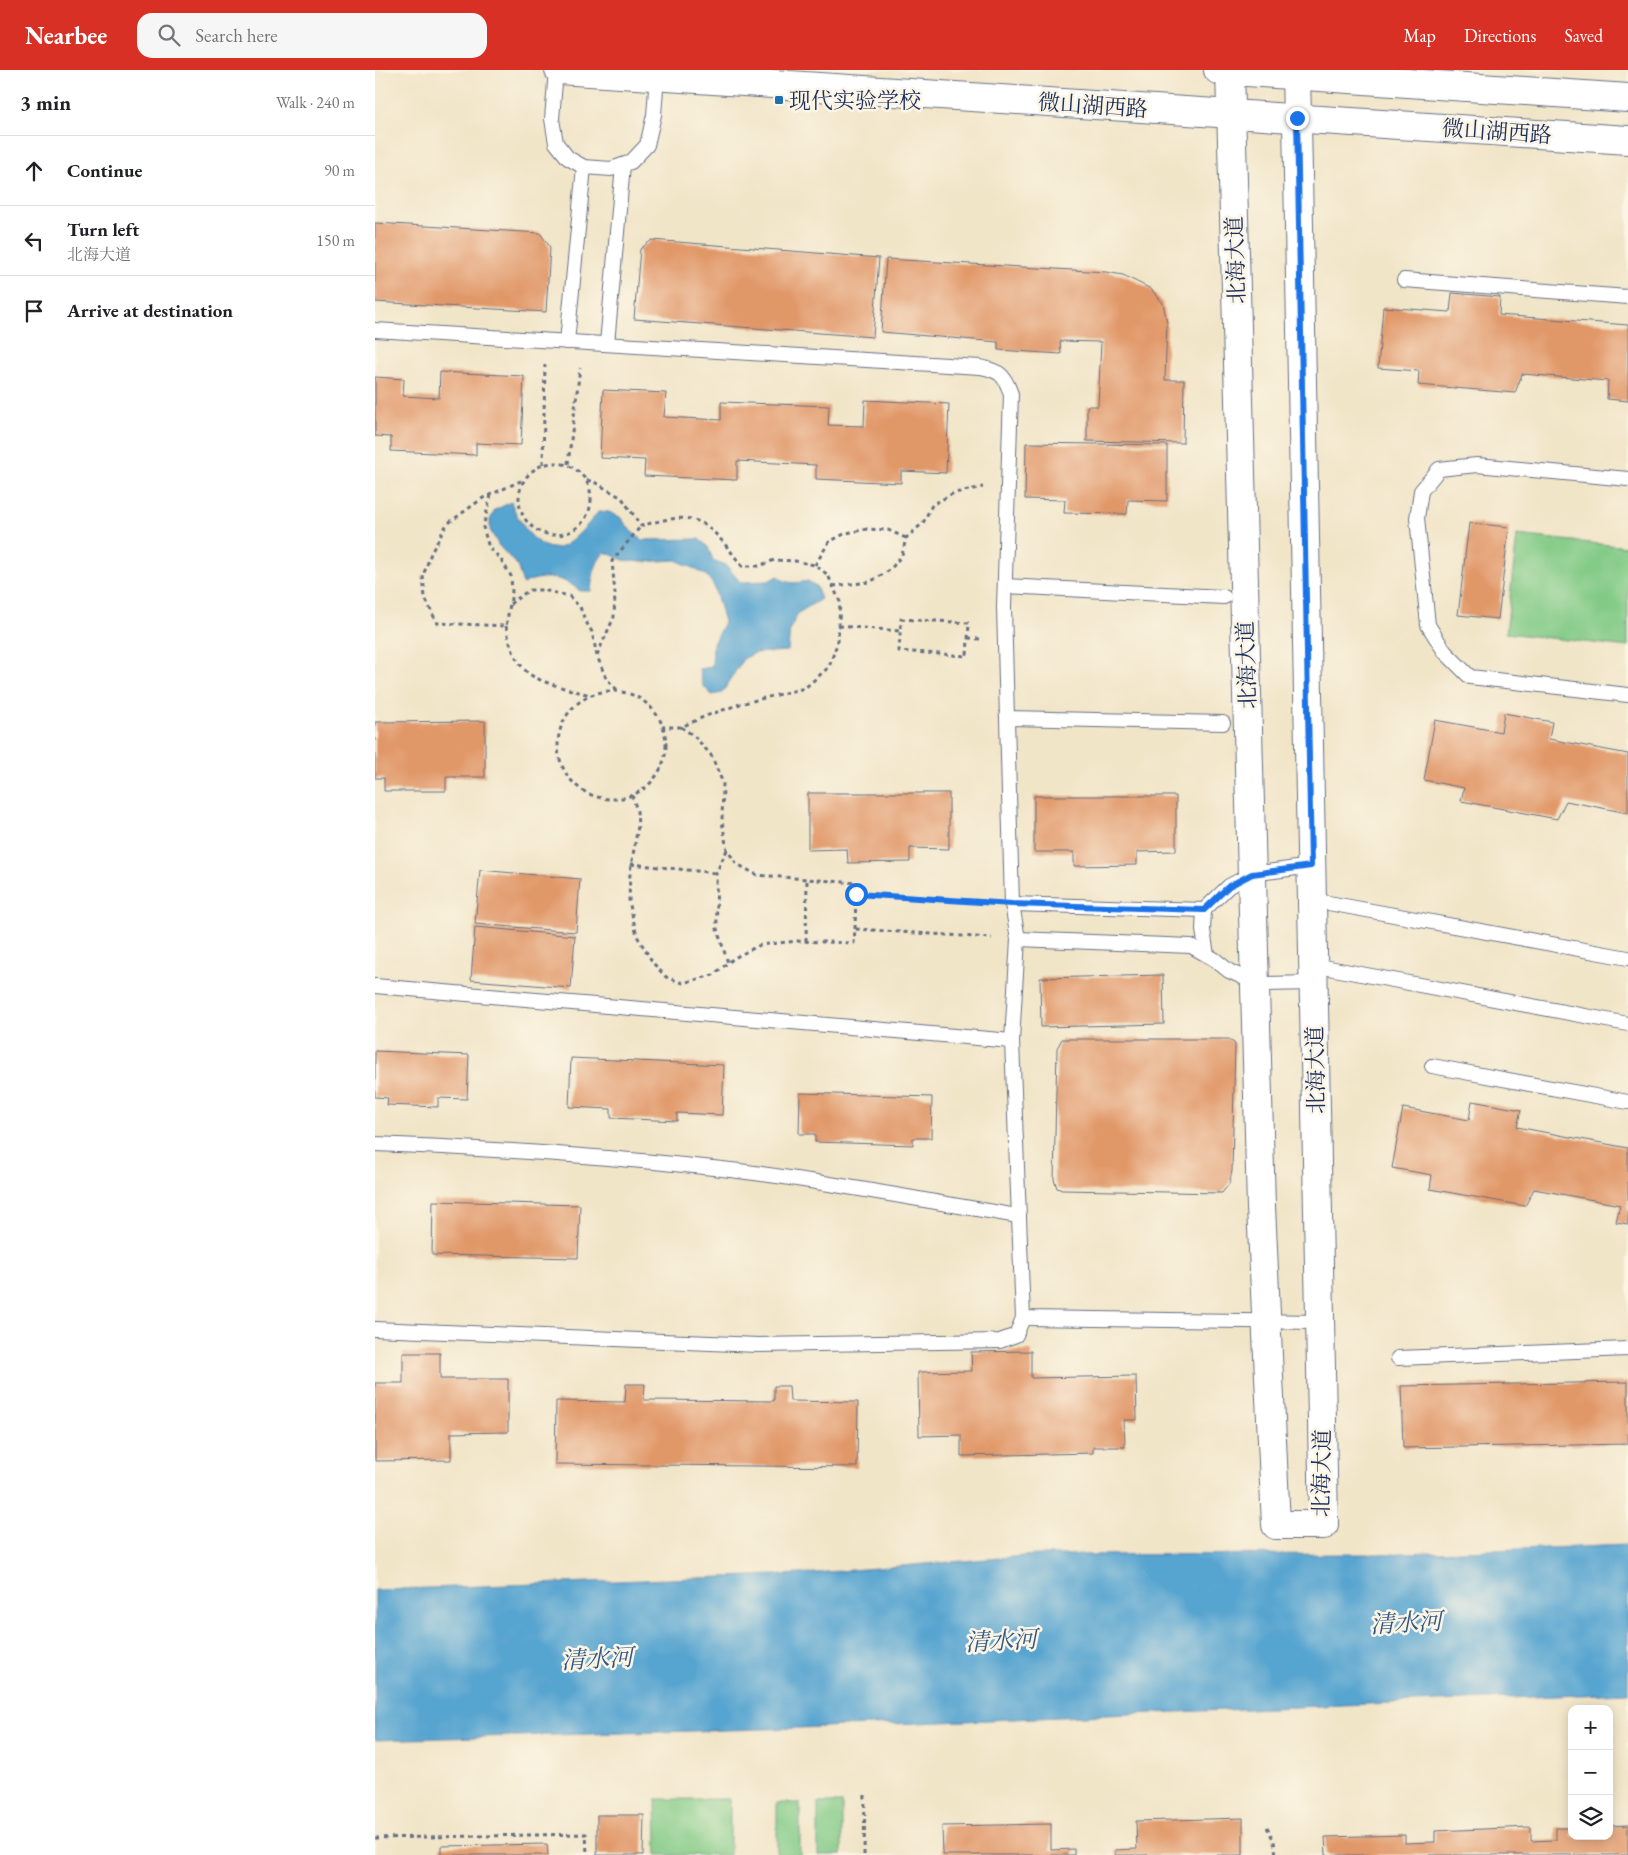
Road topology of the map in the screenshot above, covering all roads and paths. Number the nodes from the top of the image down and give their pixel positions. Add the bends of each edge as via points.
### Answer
1 (557, 70) edge
2 (1226, 70) edge
3 (1296, 72) edge
4 (657, 76) junction
5 (1628, 98) edge
6 (1231, 114) junction
7 (1297, 118) junction
8 (1628, 140) edge
9 (623, 165) junction
10 (584, 167) junction
11 (1404, 280) dead end
12 (1628, 297) edge
13 (375, 330) edge
14 (540, 340) junction
15 (567, 342) junction
16 (585, 343) junction
17 (607, 344) junction
18 (543, 464) junction
19 (568, 464) junction
20 (1628, 479) edge
21 (523, 480) junction
22 (587, 480) junction
23 (1008, 482) junction
24 (491, 495) junction
25 (641, 526) junction
26 (906, 538) junction
27 (815, 565) junction
28 (833, 586) junction
29 (1005, 586) junction
30 (1224, 597) dead end
31 (510, 604) junction
32 (506, 626) junction
33 (839, 626) junction
34 (900, 631) junction
35 (597, 656) junction
36 (617, 690) junction
37 (590, 695) junction
38 (1628, 695) edge
39 (1007, 718) junction
40 (1223, 723) dead end
41 (662, 727) junction
42 (681, 727) junction
43 (632, 795) junction
44 (727, 850) junction
45 (631, 864) junction
46 (1311, 866) junction
47 (716, 874) junction
48 (1252, 874) junction
49 (807, 879) junction
50 (856, 894) junction
51 (1312, 900) junction
52 (1012, 904) junction
53 (1204, 910) junction
54 (855, 929) junction
55 (1018, 939) junction
56 (806, 941) junction
57 (1207, 955) junction
58 (1628, 958) edge
59 (728, 963) junction
60 (1313, 974) junction
61 (1255, 982) junction
62 (375, 986) edge
63 (1628, 1024) edge
64 (1012, 1041) junction
65 (1432, 1066) dead end
66 (1628, 1102) edge
67 (375, 1144) edge
68 (1019, 1216) junction
69 (1023, 1318) junction
70 (1266, 1322) junction
71 (1320, 1322) junction
72 (375, 1329) edge
73 (1628, 1349) edge
74 (1398, 1358) dead end
75 (865, 1792) dead end
76 (1267, 1827) dead end
77 (375, 1838) edge
78 (587, 1855) edge
79 (865, 1855) edge
80 (1275, 1855) edge

1 - 4 street, 微山湖西路
1 - 10 lane via 552,118 556,143 568,158
2 - 3 street, 微山湖西路
2 - 6 street, 北海大道
3 - 5 street, 微山湖西路
3 - 7 street, 北海大道
4 - 6 street, 微山湖西路
4 - 9 lane via 654,115 647,145 631,162
6 - 7 street, 微山湖西路
6 - 48 street, 北海大道
7 - 8 street, 微山湖西路
7 - 46 street, 北海大道
9 - 10 lane via 611,169
9 - 17 lane
10 - 15 lane
11 - 12 lane
13 - 14 lane
14 - 15 lane
14 - 18 path via 545,367
15 - 16 lane
16 - 17 lane
16 - 19 path
17 - 23 lane via 980,367 997,371 1006,380 1011,394
18 - 19 path
18 - 21 path
19 - 22 path
20 - 38 lane via 1477,465 1439,469 1421,491 1417,518 1428,625 1445,652 1470,677
21 - 22 path via 519,492 523,516 535,529 551,535 574,531 583,524 592,502
21 - 24 path
22 - 25 path via 622,498
23 - 26 path via 954,493 932,505 923,523
23 - 29 lane
24 - 31 path via 483,527 489,548 511,576 513,592
24 - 32 path via 447,524 423,576 425,598 437,623
25 - 27 path via 676,518 696,519 713,529 742,566 759,566 774,560
25 - 35 path via 612,561 614,617
26 - 27 path via 888,530 846,533 829,542
26 - 28 path via 902,555 889,570 870,582
27 - 28 path via 828,575
28 - 33 path via 840,602
29 - 30 lane
29 - 39 lane
31 - 32 path
31 - 35 path via 529,590 569,596 580,607 592,632
32 - 37 path via 510,646 527,673
33 - 34 path
33 - 42 path via 838,641 829,667 805,688 740,704
34 - 34 path via 899,652 967,656 969,623 901,619
35 - 36 path via 606,678
36 - 37 path
36 - 41 path via 635,695 649,705
37 - 43 path via 569,710 560,726 557,743 559,761 567,777 596,797 614,800
39 - 40 lane
39 - 52 lane
41 - 42 path
41 - 43 path via 666,737 666,755 659,772 648,786
42 - 44 path via 711,755 723,783 722,821
43 - 45 path via 638,826
44 - 47 path
44 - 49 path via 737,864 757,875
45 - 47 path
45 - 59 path via 629,901 637,936 653,963 666,977 683,983 713,975
46 - 48 lane
46 - 51 street, 北海大道
47 - 59 path via 717,929
48 - 53 lane via 1229,886
48 - 61 street, 北海大道
49 - 50 path via 856,883
49 - 56 path
50 - 52 path
50 - 54 path
51 - 58 lane
51 - 60 street, 北海大道
52 - 53 lane
52 - 55 lane
53 - 57 lane
54 - 55 path
54 - 56 path via 854,943
55 - 57 lane via 1191,946
55 - 64 lane
56 - 59 path via 760,945
57 - 61 lane via 1229,971
60 - 61 lane via 1263,984
60 - 63 lane
60 - 71 street, 北海大道
61 - 70 street, 北海大道
62 - 64 lane
64 - 68 lane
65 - 66 lane
67 - 68 lane via 705,1168
68 - 69 lane
69 - 70 lane
69 - 72 lane via 1016,1335 1000,1341 758,1346
70 - 71 lane
70 - 71 street, 北海大道 via 1275,1525 1324,1526
73 - 74 lane
75 - 79 path
76 - 80 path via 1274,1841
77 - 78 path via 586,1834

